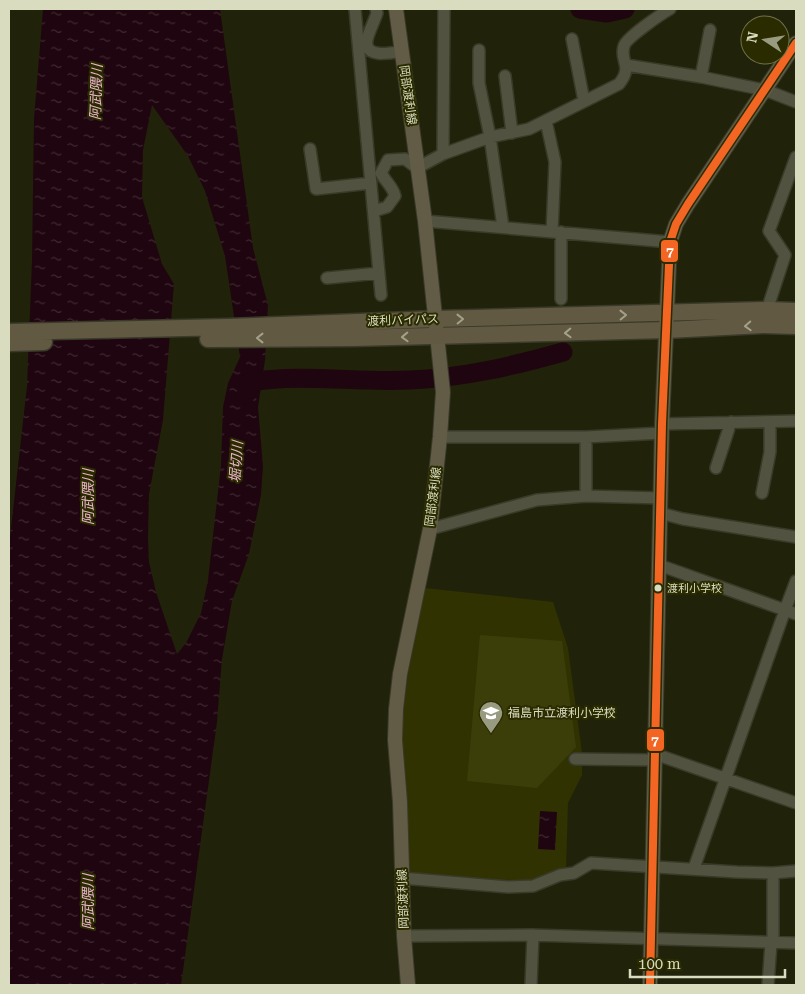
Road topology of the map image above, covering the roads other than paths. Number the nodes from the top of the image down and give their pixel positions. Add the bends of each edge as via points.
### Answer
1 (355, 9) edge
2 (376, 9) edge
3 (396, 9) edge
4 (444, 9) edge
5 (670, 9) edge
6 (710, 30) dead end
7 (572, 40) dead end
8 (796, 43) edge
9 (478, 50) dead end
10 (402, 51) junction
11 (626, 65) junction
12 (505, 76) dead end
13 (702, 77) junction
14 (765, 90) junction
15 (584, 101) junction
16 (796, 102) edge
17 (546, 121) junction
18 (512, 133) junction
19 (490, 137) junction
20 (310, 149) dead end
21 (443, 154) junction
22 (796, 158) edge
23 (418, 168) junction
24 (371, 183) junction
25 (374, 211) junction
26 (425, 221) junction
27 (503, 227) junction
28 (556, 232) junction
29 (670, 242) junction
30 (379, 273) junction
31 (327, 278) dead end
32 (381, 295) dead end
33 (561, 299) dead end
34 (767, 310) junction
35 (796, 311) edge
36 (436, 319) junction
37 (667, 322) junction
38 (796, 326) edge
39 (307, 331) junction
40 (9, 332) edge
41 (437, 336) junction
42 (9, 343) edge
43 (796, 421) edge
44 (732, 422) junction
45 (770, 422) junction
46 (662, 429) junction
47 (440, 437) junction
48 (586, 437) junction
49 (716, 468) dead end
50 (762, 492) dead end
51 (586, 496) junction
52 (661, 498) junction
53 (660, 513) junction
54 (430, 529) junction
55 (796, 537) edge
56 (659, 565) junction
57 (796, 581) edge
58 (791, 612) edge
59 (655, 757) junction
60 (574, 759) dead end
61 (726, 778) junction
62 (796, 803) edge
63 (653, 868) junction
64 (694, 868) junction
65 (796, 871) edge
66 (773, 873) junction
67 (402, 878) junction
68 (404, 936) junction
69 (533, 936) junction
70 (652, 939) junction
71 (772, 943) junction
72 (796, 943) edge
73 (408, 985) edge
74 (532, 985) edge
75 (650, 985) edge
76 (768, 985) edge

1 - 24 street
2 - 10 street via 368,48 381,54
3 - 10 main road, 岡部渡利線
4 - 21 street
5 - 11 street via 626,41 623,50
6 - 13 street
7 - 15 street
8 - 14 main road
9 - 19 street via 480,83
10 - 23 main road, 岡部渡利線
11 - 13 street
11 - 15 street via 626,73 619,84
12 - 18 street
13 - 14 street
14 - 16 street
14 - 29 main road via 688,204
15 - 17 street
17 - 18 street via 529,130
17 - 28 street via 556,162
18 - 19 street
19 - 21 street
19 - 27 street
20 - 24 street via 316,189
21 - 23 street
22 - 34 street via 769,231 785,256
23 - 25 street via 405,159 388,160 381,173 395,196 386,207
23 - 26 main road, 岡部渡利線
24 - 25 street
25 - 30 street
26 - 27 street
26 - 36 main road, 岡部渡利線
27 - 28 street
28 - 29 street
28 - 33 street
29 - 37 main road
30 - 31 street
30 - 32 street
34 - 35 highway, 渡利バイパス
34 - 37 highway, 渡利バイパス
36 -> 37 highway, 渡利バイパス
36 - 39 highway, 渡利バイパス
36 - 41 main road, 岡部渡利線
38 -> 37 highway, 渡利バイパス
37 -> 41 highway, 渡利バイパス
37 - 46 main road
39 - 40 highway, 渡利バイパス
41 -> 39 highway, 渡利バイパス
39 -> 42 highway, 渡利バイパス via 232,338
41 - 47 main road, 岡部渡利線 via 443,392
43 - 45 street
44 - 45 street
44 - 46 street
44 - 49 street
45 - 50 street via 770,452
46 - 48 street
46 - 52 main road
47 - 48 street
47 - 54 main road, 岡部渡利線
48 - 51 street
51 - 52 street
51 - 54 street via 537,500
52 - 53 main road
53 - 55 street
53 - 56 main road
54 - 67 main road, 岡部渡利線 via 400,674 396,709
56 - 58 street
56 - 59 main road
57 - 58 street
58 - 61 street
59 - 60 street
59 - 61 street
59 - 63 main road
61 - 62 street
61 - 64 street
63 - 64 street
63 - 67 street via 591,863 532,886 508,887
63 - 70 main road
64 - 66 street
65 - 66 street
66 - 71 street
67 - 68 main road, 岡部渡利線
68 - 69 street
68 - 73 main road, 岡部渡利線
69 - 70 street
69 - 74 street
70 - 71 street
70 - 75 main road
71 - 72 street
71 - 76 street

